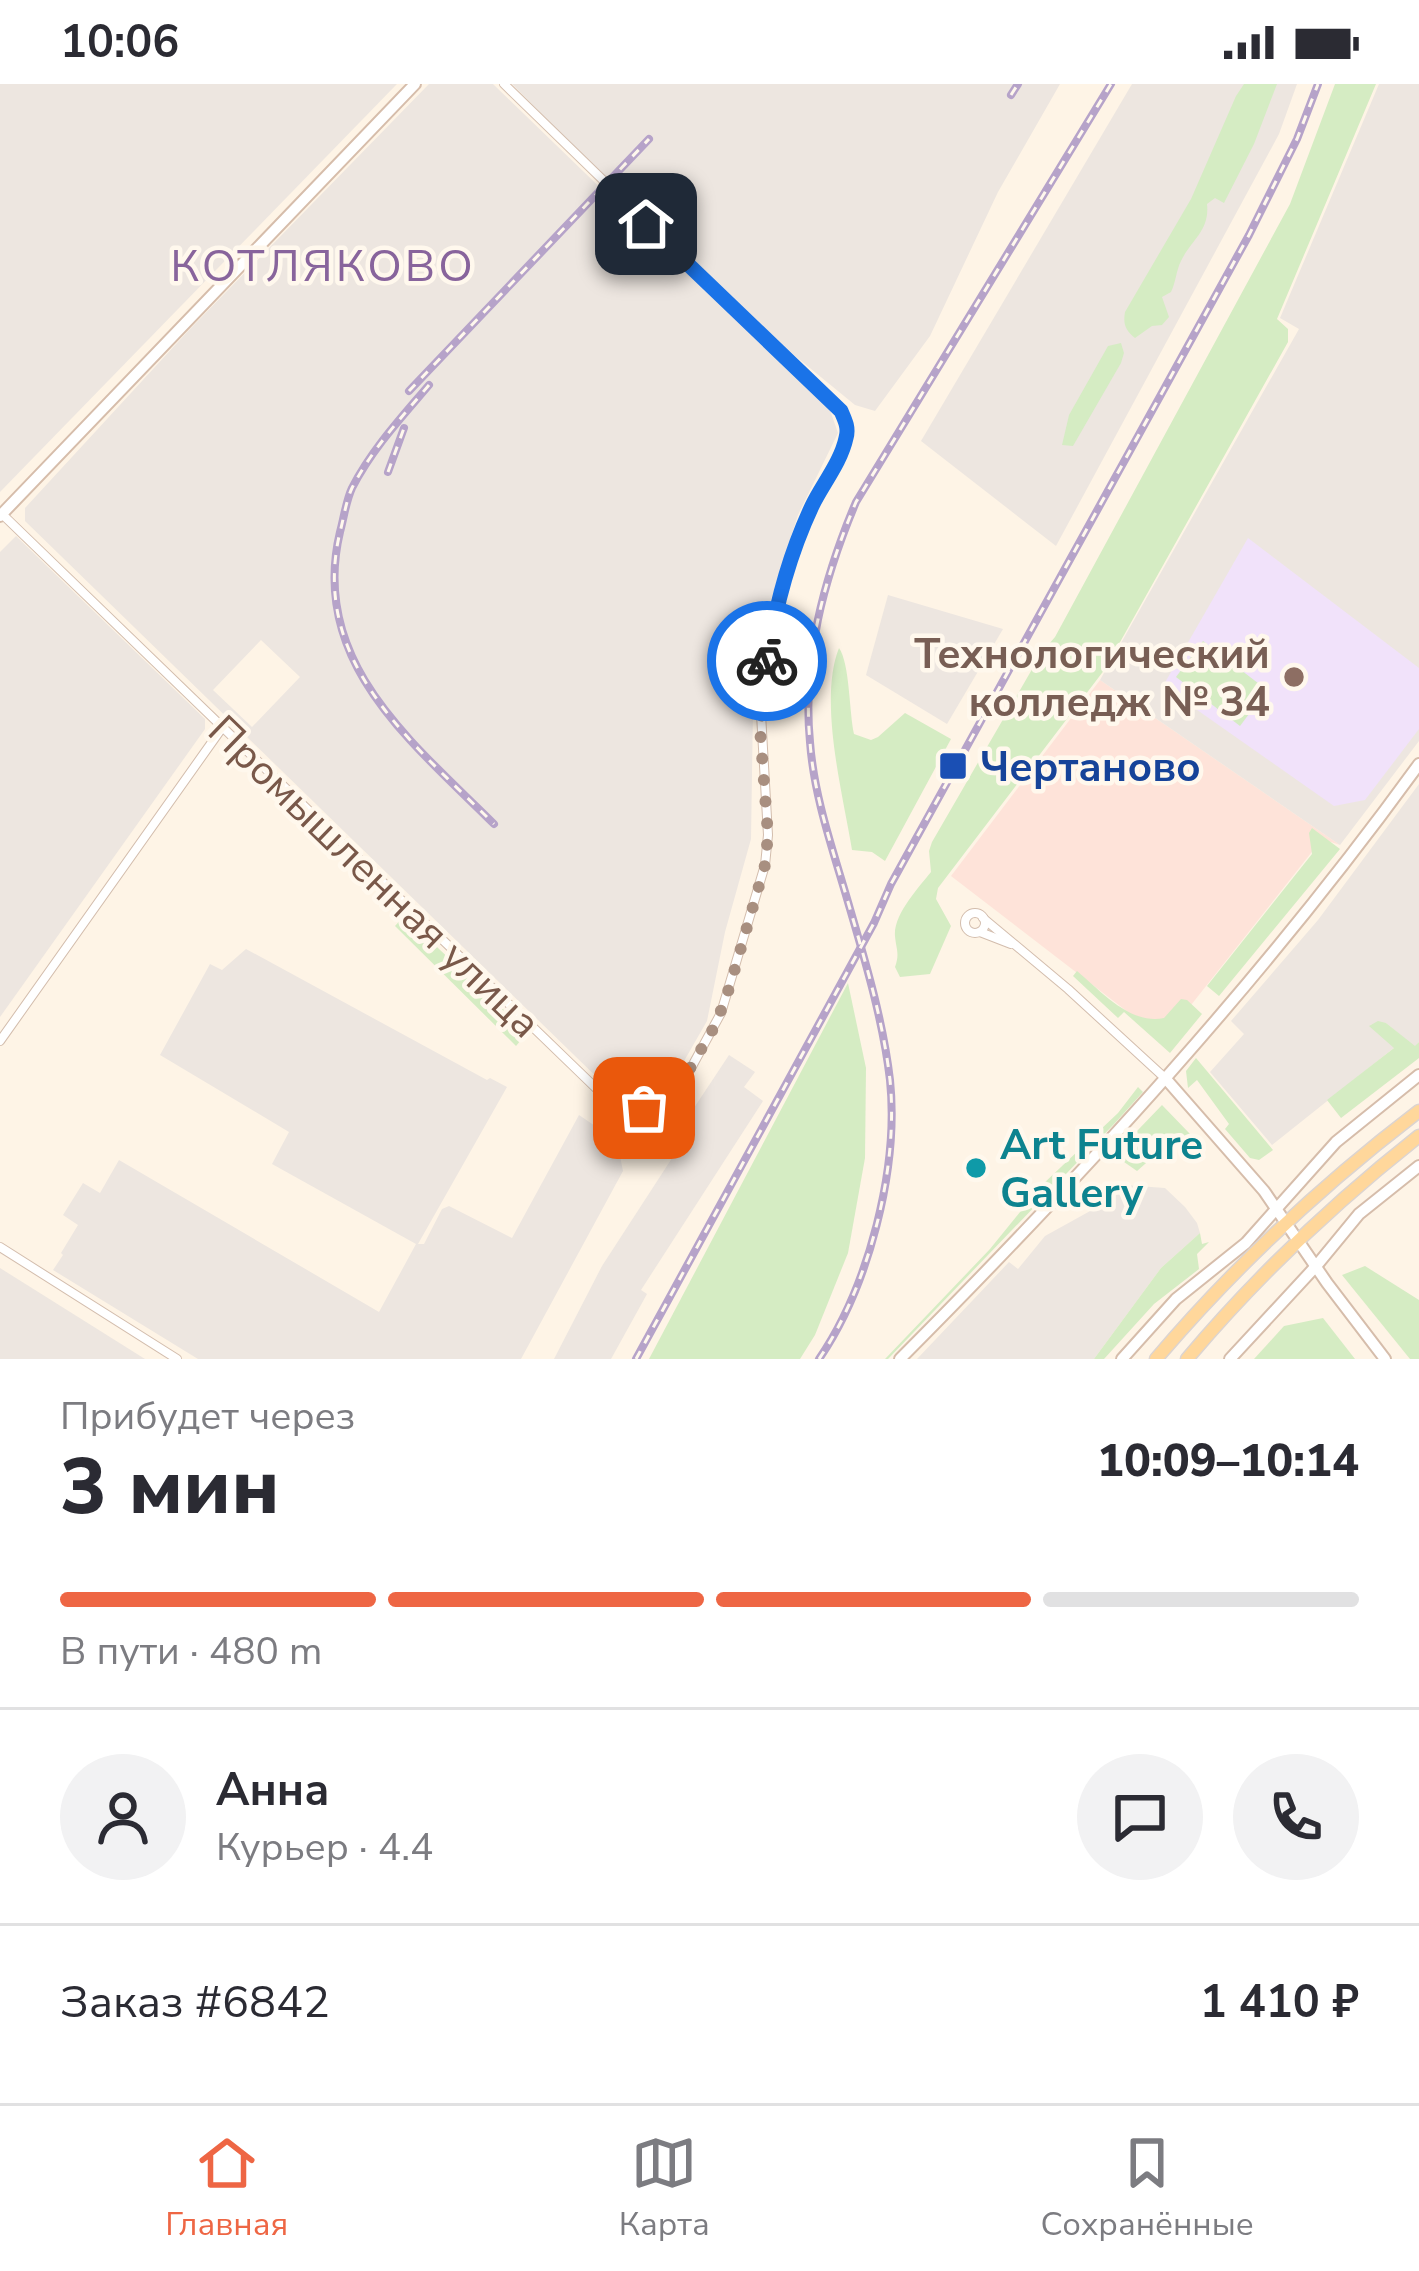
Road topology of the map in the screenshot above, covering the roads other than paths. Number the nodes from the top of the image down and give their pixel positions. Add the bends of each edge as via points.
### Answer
1 (415, 84) edge
2 (504, 84) edge
3 (1, 514) edge
4 (222, 728) junction
5 (1419, 764) edge
6 (983, 917) junction
7 (979, 932) junction
8 (1020, 947) junction
9 (0, 1041) edge
10 (1419, 1076) edge
11 (1166, 1079) junction
12 (1419, 1112) edge
13 (1419, 1136) edge
14 (1419, 1163) edge
15 (1281, 1215) junction
16 (1298, 1239) junction
17 (0, 1247) edge
18 (1317, 1265) junction
19 (177, 1359) edge
20 (900, 1359) edge
21 (1122, 1359) edge
22 (1156, 1359) edge
23 (1187, 1359) edge
24 (1230, 1359) edge
25 (1384, 1359) edge

1 - 3 main road
2 - 4 street, Промышленная улица via 841,411 847,426 774,620 760,714 765,865 721,1013 675,1094 632,1109 613,1103
3 - 4 street, Промышленная улица
4 - 9 street
5 - 11 main road
6 - 7 street
6 - 7 street via 965,920
6 - 8 street
7 - 8 street
8 - 11 street
10 - 15 main road via 1336,1142
11 - 15 main road
11 - 20 main road
12 - 15 main road
13 - 16 main road
14 - 18 main road
15 - 16 main road
15 - 21 main road via 1176,1299
15 - 22 main road
16 - 18 main road
16 - 23 main road
17 - 19 street
18 - 24 main road
18 - 25 main road

